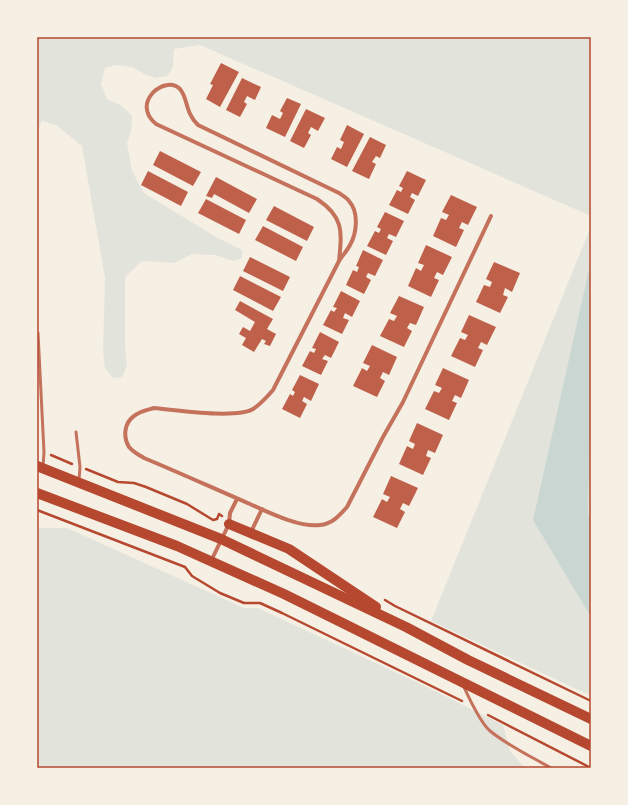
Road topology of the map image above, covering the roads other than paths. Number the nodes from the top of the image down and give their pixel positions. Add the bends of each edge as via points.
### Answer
1 (491, 216) dead end
2 (339, 261) junction
3 (38, 332) edge
4 (76, 432) dead end
5 (40, 467) edge
6 (79, 483) junction
7 (37, 493) edge
8 (237, 499) junction
9 (262, 509) junction
10 (229, 521) junction
11 (251, 533) junction
12 (222, 539) junction
13 (211, 561) junction
14 (406, 627) junction
15 (461, 682) junction
16 (591, 719) edge
17 (591, 746) edge
18 (551, 768) edge

1 - 9 street via 403,402 347,507 330,522 319,525 282,518
2 - 2 street via 350,246 356,225 356,214 349,200 322,184 198,125 190,116 179,89 174,86 160,87 154,91 149,98 147,112 156,124 328,206 340,224
2 - 8 street via 273,390 252,410 232,414 154,408 133,416 127,424 126,438 136,454
3 - 5 lane via 44,452
4 - 6 lane
5 - 6 main road
6 - 12 main road
7 - 13 main road
8 - 9 street
8 - 10 street
9 - 11 street
10 - 11 main road
10 - 12 street
11 - 14 main road via 295,553
12 - 13 street
12 - 14 main road
13 - 15 main road via 284,594
14 - 16 main road
15 - 17 main road
15 - 18 lane via 489,729

